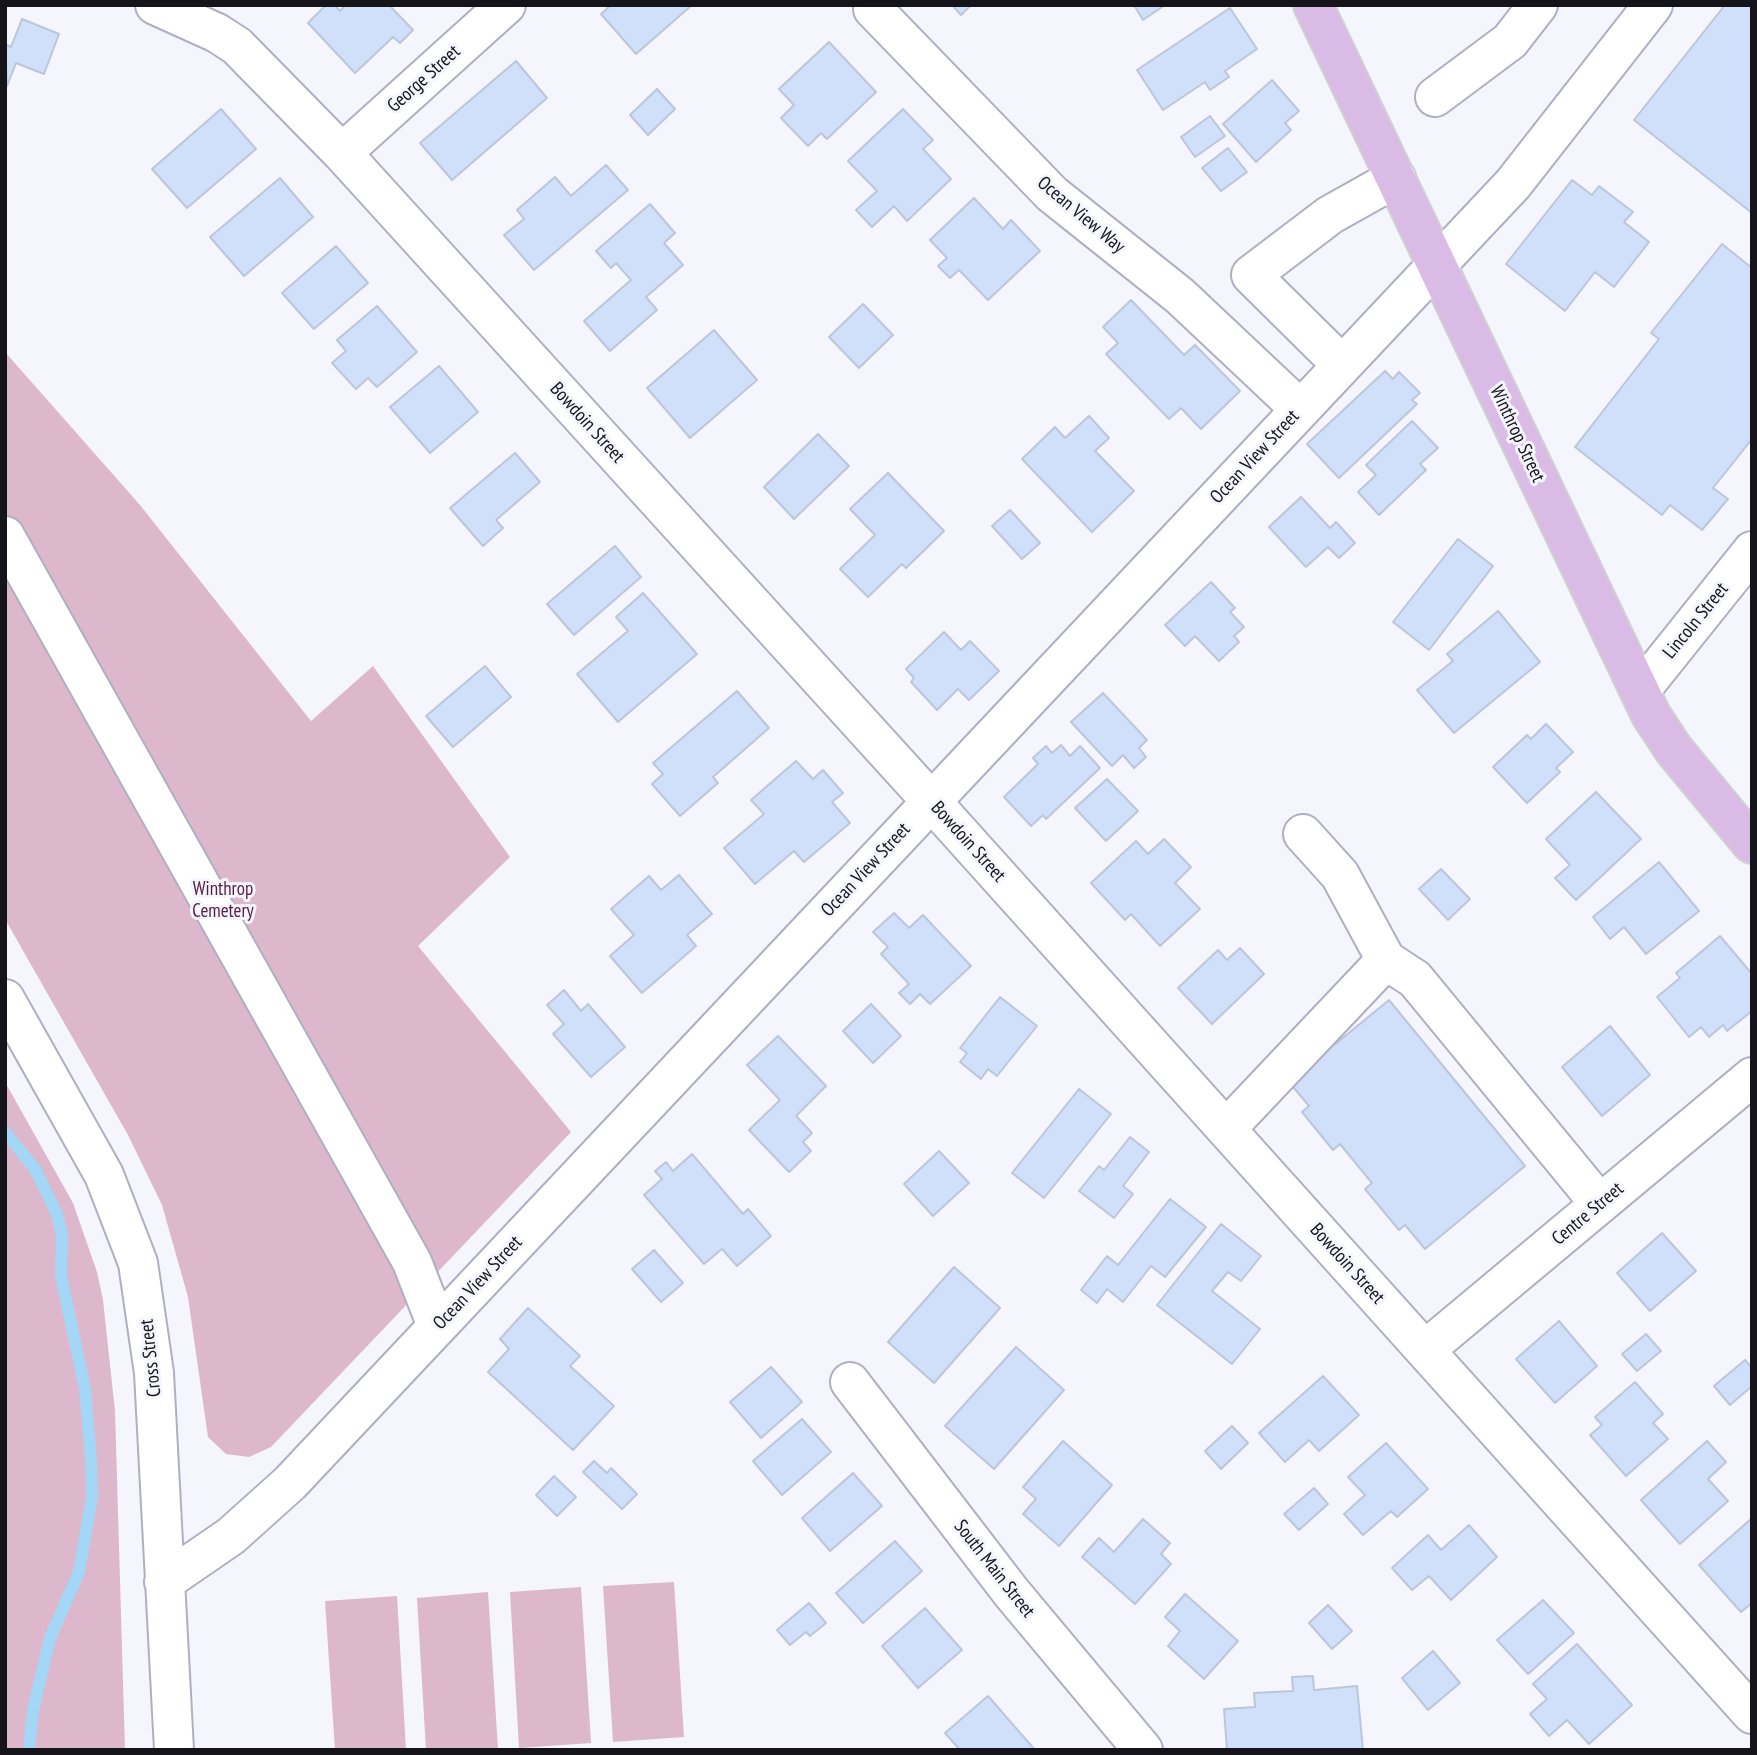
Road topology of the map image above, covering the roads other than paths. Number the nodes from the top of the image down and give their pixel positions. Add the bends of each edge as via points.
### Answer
1 (155, 5) edge
2 (506, 5) edge
3 (1313, 5) edge
4 (1538, 5) edge
5 (1650, 6) edge
6 (873, 9) dead end
7 (1435, 97) dead end
8 (342, 153) junction
9 (1396, 178) junction
10 (1436, 264) junction
11 (1342, 365) junction
12 (1300, 409) junction
13 (5, 537) edge
14 (1752, 551) edge
15 (1640, 691) junction
16 (931, 801) junction
17 (1303, 834) dead end
18 (1752, 844) edge
19 (1386, 960) junction
20 (5, 999) edge
21 (1752, 1077) edge
22 (1226, 1129) junction
23 (1601, 1204) junction
24 (438, 1326) junction
25 (1425, 1350) junction
26 (850, 1382) dead end
27 (164, 1582) junction
28 (1748, 1702) edge
29 (174, 1750) edge
30 (1143, 1750) edge

1 - 8 street, Bowdoin Street via 237,46
2 - 8 street, George Street
3 - 9 main road, Winthrop Street
4 - 7 street via 1510,41
5 - 10 street, Ocean View Street via 1528,166
6 - 12 street, Ocean View Way via 1052,194 1180,296
8 - 16 street, Bowdoin Street
9 - 10 main road, Winthrop Street
9 - 11 street via 1330,215 1251,275
10 - 11 street, Ocean View Street
10 - 15 main road, Winthrop Street
11 - 12 street, Ocean View Street
12 - 16 street, Ocean View Street
13 - 24 street via 412,1262
14 - 15 street, Lincoln Street
15 - 18 main road, Winthrop Street via 1674,750
16 - 22 street, Bowdoin Street
16 - 24 street, Ocean View Street
17 - 19 street via 1340,876
19 - 22 street
19 - 23 street via 1415,979
20 - 27 street, Cross Street via 104,1175 138,1264 154,1373
21 - 23 street, Centre Street
22 - 25 street, Bowdoin Street
23 - 25 street, Centre Street
24 - 27 street, Ocean View Street via 272,1501
25 - 28 street, Bowdoin Street
26 - 30 street, South Main Street via 1011,1592
27 - 29 street, Cross Street

